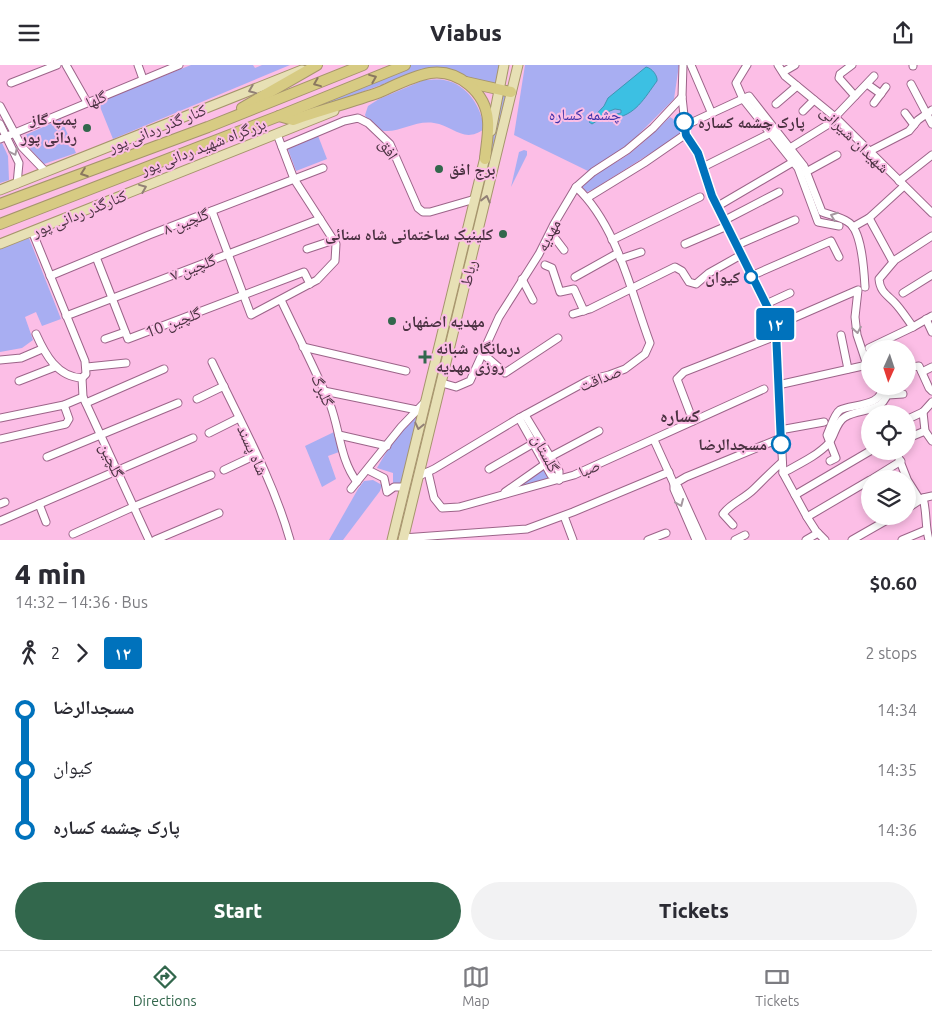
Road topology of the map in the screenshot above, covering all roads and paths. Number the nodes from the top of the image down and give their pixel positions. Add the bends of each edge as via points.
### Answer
1 (57, 65) edge
2 (138, 65) edge
3 (179, 65) edge
4 (315, 65) edge
5 (363, 65) edge
6 (405, 65) edge
7 (504, 65) edge
8 (518, 65) edge
9 (684, 65) edge
10 (691, 65) edge
11 (747, 65) edge
12 (778, 65) edge
13 (795, 65) edge
14 (852, 65) edge
15 (69, 66) edge
16 (783, 72) junction
17 (874, 76) dead end
18 (143, 79) junction
19 (466, 82) junction
20 (11, 83) dead end
21 (867, 84) junction
22 (911, 84) dead end
23 (797, 86) junction
24 (886, 87) dead end
25 (500, 90) junction
26 (380, 92) junction
27 (511, 92) junction
28 (880, 94) junction
29 (855, 96) junction
30 (682, 97) junction
31 (746, 98) junction
32 (814, 100) junction
33 (87, 102) junction
34 (874, 103) dead end
35 (776, 104) dead end
36 (0, 106) edge
37 (803, 111) dead end
38 (929, 112) edge
39 (905, 113) dead end
40 (712, 114) junction
41 (279, 116) junction
42 (836, 118) junction
43 (0, 123) edge
44 (932, 124) edge
45 (914, 125) junction
46 (684, 126) junction
47 (208, 127) junction
48 (771, 133) junction
49 (277, 134) junction
50 (686, 135) junction
51 (7, 136) edge
52 (282, 147) junction
53 (790, 148) junction
54 (870, 151) junction
55 (837, 155) dead end
56 (932, 155) edge
57 (484, 159) junction
58 (794, 162) junction
59 (323, 167) dead end
60 (703, 167) junction
61 (46, 172) junction
62 (806, 172) junction
63 (294, 179) junction
64 (898, 181) junction
65 (17, 183) junction
66 (576, 187) junction
67 (904, 187) junction
68 (0, 191) edge
69 (779, 192) dead end
70 (700, 197) dead end
71 (587, 198) junction
72 (475, 199) junction
73 (0, 204) edge
74 (718, 206) junction
75 (212, 211) junction
76 (932, 213) edge
77 (869, 217) junction
78 (320, 219) junction
79 (795, 220) dead end
80 (726, 223) junction
81 (0, 225) edge
82 (839, 226) dead end
83 (853, 227) junction
84 (32, 231) junction
85 (550, 233) junction
86 (932, 236) edge
87 (334, 240) junction
88 (612, 240) junction
89 (0, 244) edge
90 (685, 244) dead end
91 (736, 245) junction
92 (307, 249) dead end
93 (564, 250) dead end
94 (641, 252) dead end
95 (228, 253) junction
96 (741, 255) junction
97 (619, 256) junction
98 (96, 257) junction
99 (838, 257) dead end
100 (893, 262) junction
101 (544, 265) dead end
102 (932, 275) edge
103 (50, 276) junction
104 (751, 276) junction
105 (575, 277) dead end
106 (522, 279) junction
107 (455, 280) junction
108 (466, 282) junction
109 (310, 284) junction
110 (865, 287) dead end
111 (631, 289) junction
112 (790, 293) dead end
113 (903, 293) dead end
114 (244, 295) junction
115 (112, 299) junction
116 (281, 300) junction
117 (533, 301) dead end
118 (766, 304) junction
119 (584, 311) junction
120 (573, 314) dead end
121 (66, 316) junction
122 (929, 318) edge
123 (775, 326) junction
124 (913, 327) junction
125 (125, 332) junction
126 (932, 332) edge
127 (36, 334) dead end
128 (776, 335) junction
129 (841, 335) dead end
130 (558, 338) dead end
131 (106, 339) dead end
132 (888, 340) edge
133 (861, 346) edge
134 (303, 347) junction
135 (42, 349) junction
136 (482, 353) junction
137 (0, 360) edge
138 (212, 362) dead end
139 (126, 363) dead end
140 (916, 366) edge
141 (55, 367) junction
142 (87, 367) junction
143 (861, 367) edge
144 (932, 367) edge
145 (164, 369) dead end
146 (848, 369) junction
147 (406, 371) dead end
148 (922, 372) junction
149 (82, 378) junction
150 (19, 381) dead end
151 (442, 383) junction
152 (778, 385) junction
153 (224, 386) junction
154 (764, 389) dead end
155 (324, 391) junction
156 (932, 391) edge
157 (880, 395) edge
158 (888, 395) edge
159 (197, 399) dead end
160 (85, 400) junction
161 (425, 402) junction
162 (932, 402) edge
163 (178, 403) dead end
164 (64, 405) junction
165 (882, 405) edge
166 (417, 410) junction
167 (923, 412) junction
168 (861, 414) edge
169 (916, 415) edge
170 (522, 416) junction
171 (0, 418) edge
172 (239, 419) junction
173 (694, 421) junction
174 (824, 422) dead end
175 (780, 430) junction
176 (599, 431) dead end
177 (925, 431) junction
178 (209, 433) dead end
179 (339, 435) junction
180 (916, 435) edge
181 (101, 436) junction
182 (193, 438) dead end
183 (781, 438) junction
184 (0, 439) edge
185 (654, 439) junction
186 (932, 441) edge
187 (830, 442) junction
188 (534, 443) junction
189 (386, 446) junction
190 (256, 455) junction
191 (861, 456) edge
192 (47, 457) dead end
193 (550, 457) junction
194 (830, 461) dead end
195 (901, 461) joint
196 (782, 462) junction
197 (545, 464) junction
198 (490, 469) dead end
199 (117, 470) junction
200 (224, 470) dead end
201 (368, 470) junction
202 (886, 470) edge
203 (904, 470) edge
204 (428, 472) junction
205 (668, 472) junction
206 (784, 473) junction
207 (211, 475) dead end
208 (418, 476) junction
209 (559, 480) junction
210 (357, 482) junction
211 (674, 484) junction
212 (861, 485) edge
213 (404, 487) junction
214 (351, 489) dead end
215 (916, 491) edge
216 (795, 495) junction
217 (499, 496) junction
218 (932, 496) edge
219 (922, 499) junction
220 (916, 503) edge
221 (39, 504) junction
222 (134, 507) junction
223 (219, 513) dead end
224 (564, 515) junction
225 (807, 517) junction
226 (929, 517) edge
227 (0, 521) edge
228 (46, 523) dead end
229 (733, 525) dead end
230 (878, 525) edge
231 (926, 530) junction
232 (666, 533) dead end
233 (818, 533) junction
234 (73, 534) dead end
235 (745, 535) dead end
236 (403, 539) edge
237 (149, 540) edge
238 (155, 540) edge
239 (290, 540) edge
240 (392, 540) edge
241 (573, 540) edge
242 (648, 540) edge
243 (696, 540) edge
244 (702, 540) edge
245 (735, 540) edge
246 (806, 540) edge
247 (825, 540) edge
248 (852, 540) edge
249 (902, 540) edge
250 (929, 540) edge

1 - 20 street
2 - 18 street
3 - 18 street, گلها
4 - 47 highway
4 -> 61 main road, کنار گذر ردانی پور
5 -> 47 highway, بزرگراه شهید ردانی پور
41 -> 6 highway, بزرگراه شهید ردانی پور
7 - 25 main road, رباط
8 - 27 main road, رباط
9 - 30 street
10 - 40 street
11 - 31 street via 736,83
12 - 16 street, شهیدان شیرانی
13 - 16 street
14 - 29 street via 839,78
15 - 33 street
16 - 23 street, شهیدان شیرانی
17 - 21 street
18 - 33 street, گلها
19 - 25 highway
19 - 26 highway via 446,73 431,73
19 - 57 highway via 477,94 488,121
21 - 28 street
21 - 29 street
22 - 38 street
23 - 32 street, شهیدان شیرانی
23 - 35 street
24 - 28 street
25 - 27 highway
25 - 57 main road, رباط
26 - 41 highway via 293,120
26 - 49 main road, کنارگذر ردانی پور
108 -> 27 main road, رباط
28 - 34 street
29 - 42 street
30 - 46 street
30 - 66 street, مهدیه via 653,128
31 - 40 street
31 - 48 street
31 - 53 street
32 - 37 street
32 - 42 street, شهیدان شیرانی
33 - 51 street, گلها
36 - 51 street
38 - 44 street
38 - 45 street
39 - 45 street
40 - 46 street
41 - 81 highway, بزرگراه شهید ردانی پور
42 - 53 street
42 - 54 street, شهیدان شیرانی
43 - 51 street
45 - 54 street via 909,131
46 - 50 street
47 -> 73 highway, بزرگراه شهید ردانی پور
48 - 58 street
48 - 60 street
49 - 52 street
84 -> 49 main road, کنارگذر ردانی پور
50 - 60 street
50 - 71 street
51 - 61 street
51 -> 65 street via 19,163
52 - 63 street
52 - 72 street, افق via 358,118 390,144 418,208 423,212
53 - 62 street
54 - 64 street, شهیدان شیرانی
55 - 62 street
56 - 64 street
57 - 72 main road, رباط
58 - 74 street
58 - 82 street via 804,180 818,222
59 - 63 street, گلچین ۸
60 - 74 street
61 - 65 main road, کنار گذر ردانی پور
83 -> 62 street via 849,222 822,212
63 - 75 street, گلچین ۸
63 - 78 street
64 - 67 street, شهیدان شیرانی
65 - 68 main road, کنار گذر ردانی پور
66 - 71 street, صداقت
66 - 85 street, مهدیه
67 - 76 street, شهیدان شیرانی
67 - 77 street
69 - 80 street
70 - 88 street
71 - 88 street, صداقت
72 - 107 main road, رباط
74 - 80 street
75 - 95 street
75 - 98 street, گلچین ۸
77 - 83 street
77 - 100 street
78 - 87 street
78 - 95 street, گلچین ۷
79 - 91 street
80 - 90 street
80 - 91 street
83 - 110 street via 863,261
84 - 89 main road, کنارگذر ردانی پور
84 - 103 street
85 - 93 street
85 - 106 street, مهدیه
86 - 100 street
87 - 92 street
87 - 109 street via 335,261
88 - 97 street, صداقت
91 - 96 street
94 - 97 street
95 - 114 street
95 - 115 street, گلچین ۷
96 - 104 street
96 - 111 street via 696,284 689,282 675,267
97 - 105 street
97 - 111 street, صداقت
98 - 103 street, گلچین ۸
98 - 115 street, گلچین 10
99 - 104 street via 831,241
100 - 124 street via 879,279 880,285
101 - 119 street via 552,269 560,292 574,289
102 - 113 street
103 - 121 street
104 - 118 street
106 - 117 street
106 - 136 street, مهدیه
107 - 108 main road
107 - 161 main road, رباط
108 - 151 main road, رباط
109 - 114 street via 304,272
109 - 116 street
111 - 119 street
111 - 170 street, صداقت via 650,343 645,354 625,369 589,380
112 - 118 street
114 - 116 street via 251,315
114 - 125 street, گلچین 10 via 128,339
115 - 121 street, گلچین ۷
115 - 125 street, گلچین 10
116 - 134 street, گلبرگ
118 - 123 street
119 - 120 street
121 - 142 street
122 - 124 street
122 - 126 street
123 - 128 street
123 -> 133 street via 858,290 855,317
124 - 132 street
125 - 131 street
127 - 135 street
128 - 152 street
128 - 173 street via 684,372 677,379
129 - 146 street
130 - 136 street via 505,373
134 - 147 street
134 - 155 street, گلبرگ
135 - 137 street via 21,358
135 - 141 street
136 - 151 street, مهدیه via 470,381 456,387
138 - 153 street, شاه پسند
139 - 142 street
140 - 148 street via 919,365
141 - 149 street via 66,375
141 - 150 street
142 - 149 street, گلچین
143 - 146 street
144 - 148 street
145 - 160 street
146 - 152 street
148 - 156 street
149 - 160 street, گلچین
151 - 208 main road, رباط
152 - 175 street
153 - 159 street
153 - 172 street, شاه پسند
154 - 173 street, صبا
155 - 166 street
155 - 179 street, گلبرگ
157 - 187 street via 863,406 837,412 828,435
158 - 165 street
160 - 164 street
160 - 181 street, گلچین
161 - 166 street
161 -> 213 main road, رباط
162 - 167 street
163 - 181 street
164 - 171 street
164 - 184 street via 68,419 66,424
166 - 189 street
167 - 169 street
167 - 177 street
168 - 187 street via 846,417
170 - 188 street, گلستان
170 - 193 street, گلستان
170 - 204 street, صداقت
172 - 178 street
172 - 190 street, شاه پسند
173 - 185 street, صبا
174 - 175 street
175 - 183 street
176 - 193 street
177 - 180 street
177 - 186 street
179 - 189 street
179 - 210 street, گلبرگ via 343,455
181 - 192 street
181 - 199 street, گلچین
182 - 199 street
183 - 196 street
183 - 211 street
185 - 205 street
185 - 209 street, صبا
187 - 194 street via 836,457
187 - 206 street
188 - 197 street, گلستان
188 - 198 street
189 - 201 street
190 - 200 street
190 - 239 street, شاه پسند
191 - 216 street
193 - 209 street, گلستان via 559,471
195 - 202 street
195 - 203 street
196 - 206 street
196 - 229 street via 753,490 726,509 723,514
197 - 209 street, گلستان
197 - 217 street
199 - 221 street
199 - 222 street, گلچین
201 - 210 street
201 - 213 street via 384,478 387,492 394,487
204 - 208 street, صداقت
204 - 217 street, صبا via 434,498 442,508 459,507
205 - 211 street
205 - 224 street
206 - 216 street
207 - 222 street
208 - 236 main road, رباط
209 - 217 street, صبا
210 - 214 street
211 -> 243 street
211 - 244 street
212 - 225 street
213 - 240 main road, رباط
215 - 219 street
216 - 225 street
218 - 219 street
219 - 220 street
219 - 226 street
221 - 227 street
221 - 228 street
222 - 234 street
222 - 237 street, گلچین
223 - 238 street
224 - 236 street via 527,529
224 - 241 street
225 - 233 street
226 - 231 street
230 - 248 street
231 - 249 street
231 - 250 street
232 - 242 street
233 - 246 street
233 - 247 street
235 - 245 street

